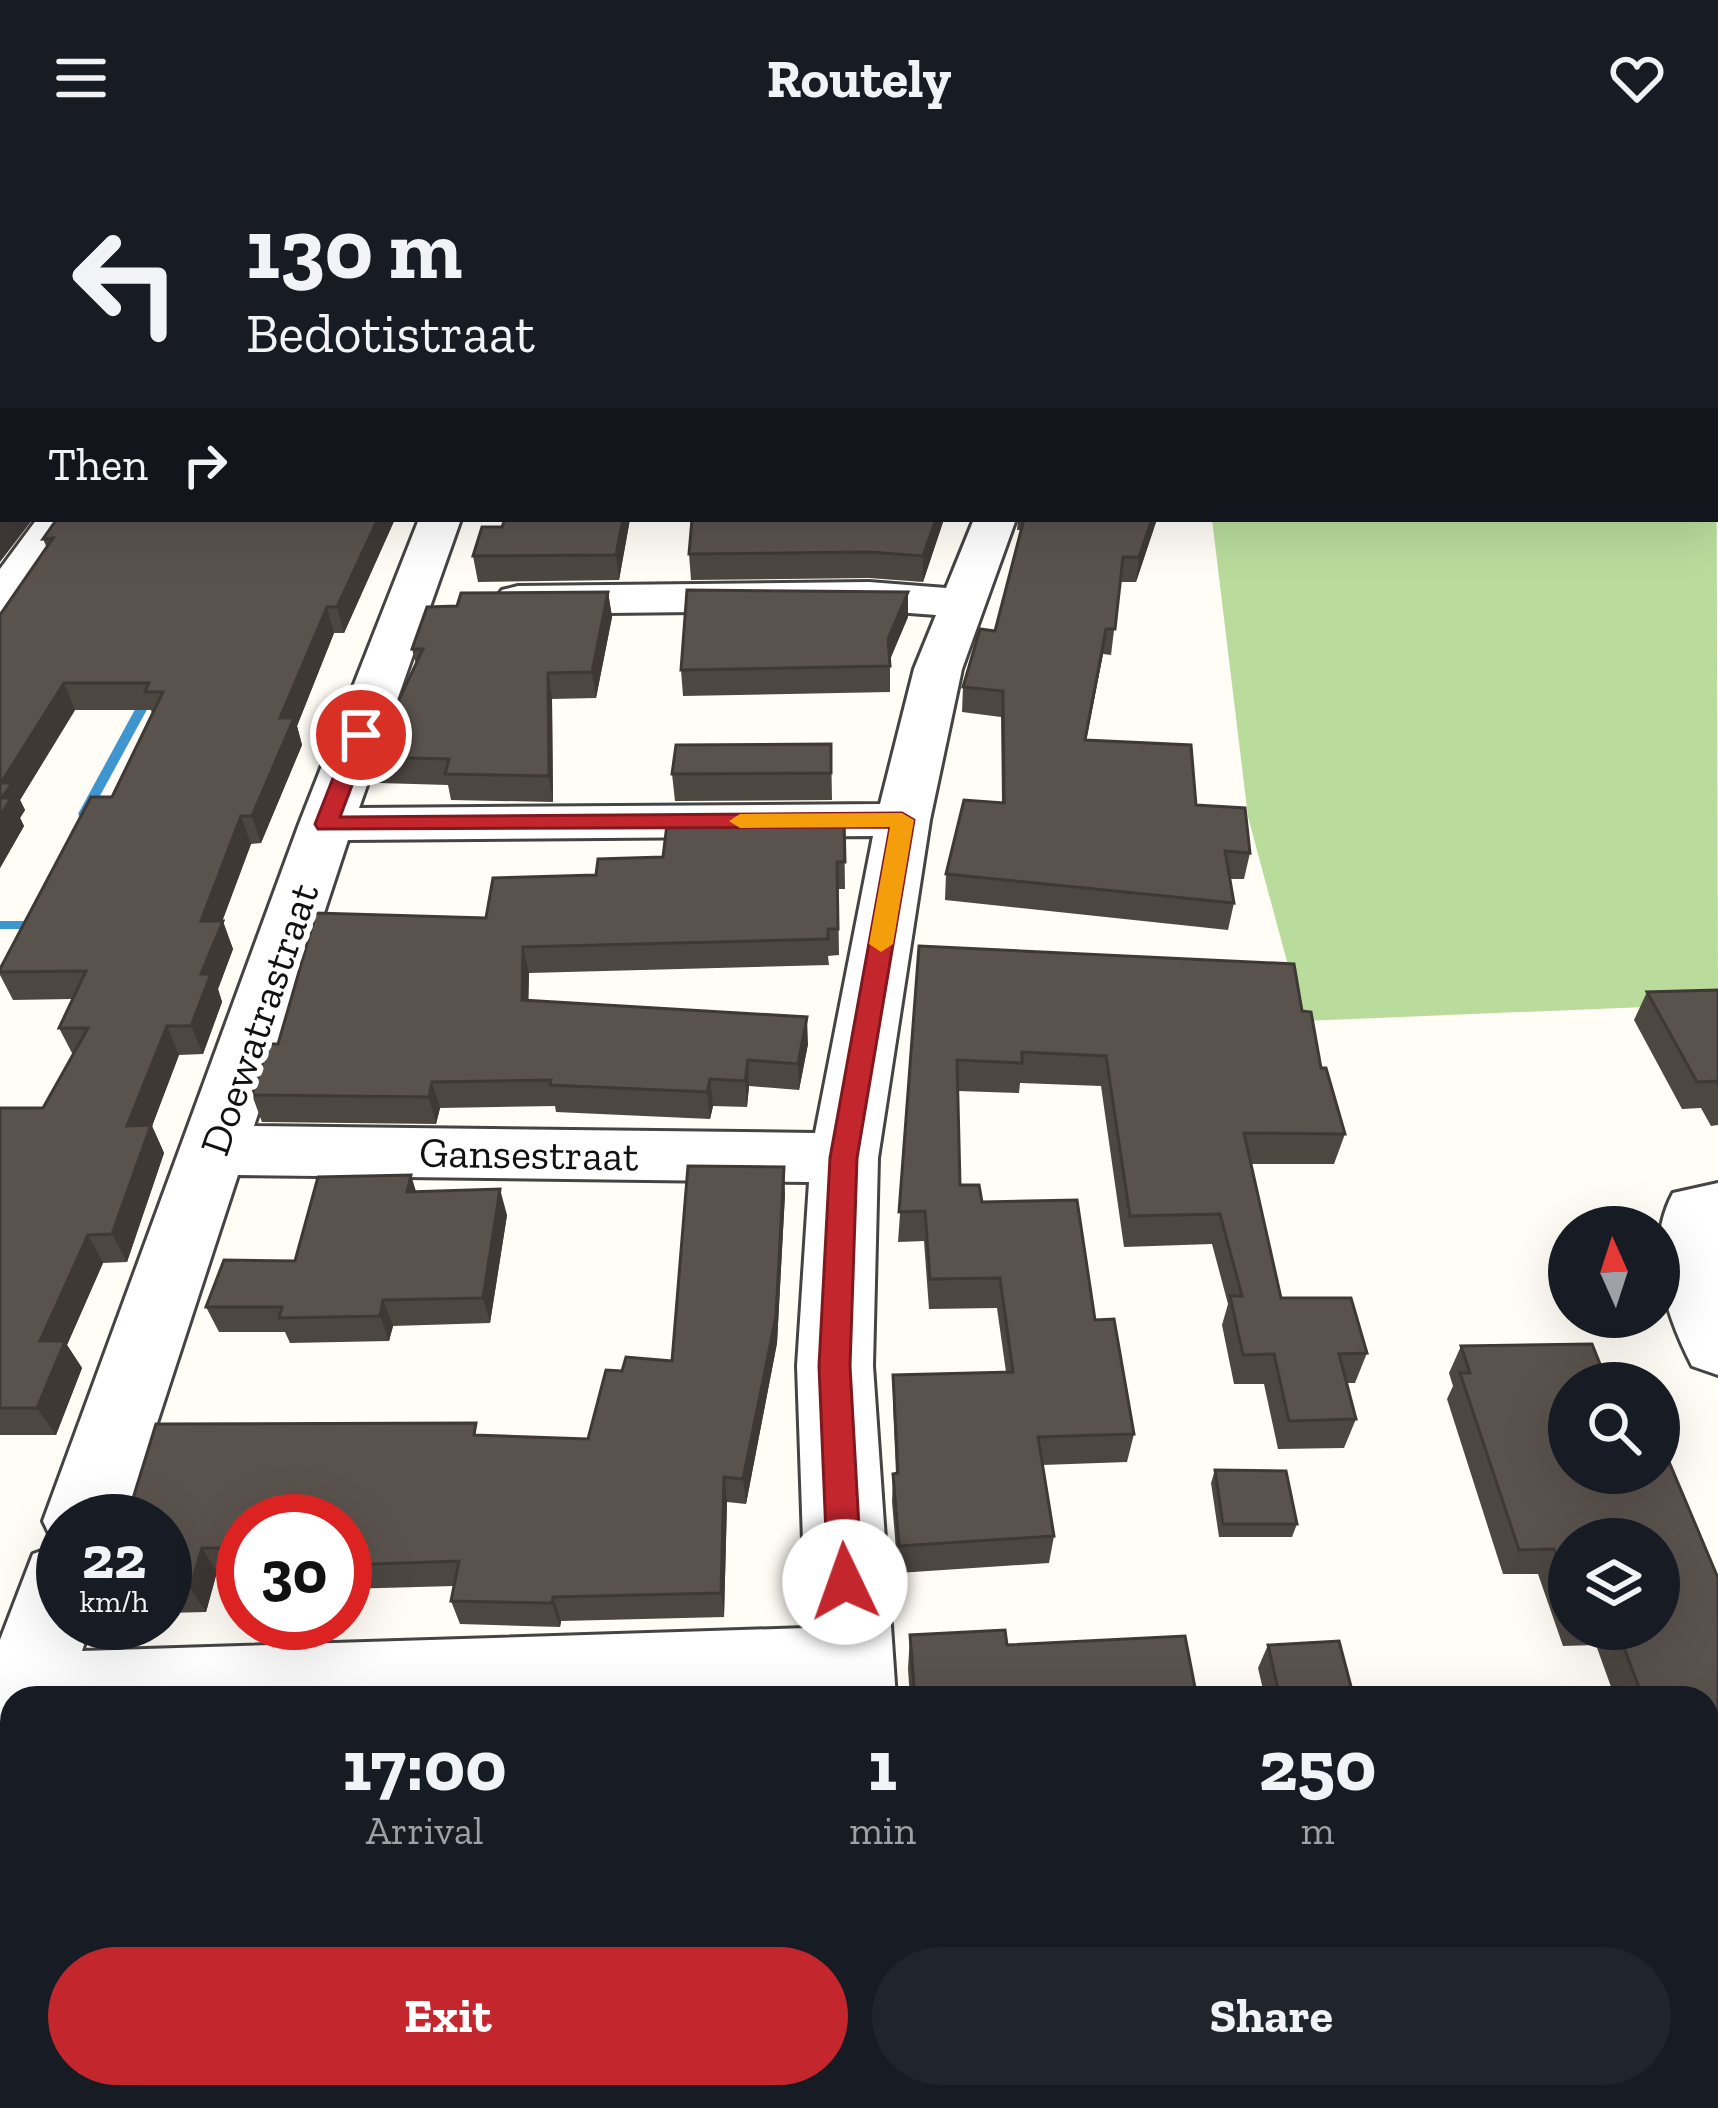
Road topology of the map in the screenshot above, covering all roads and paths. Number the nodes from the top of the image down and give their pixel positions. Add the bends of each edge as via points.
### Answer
1 (56, 522) edge
2 (440, 522) edge
3 (993, 522) edge
4 (0, 601) edge
5 (453, 601) junction
6 (964, 603) junction
7 (902, 820) junction
8 (326, 824) junction
9 (214, 1150) junction
10 (844, 1158) junction
11 (1718, 1208) edge
12 (1718, 1344) edge
13 (93, 1494) edge
14 (39, 1650) edge
15 (850, 1683) edge
16 (27, 1686) edge
17 (786, 1686) edge

1 - 4 street
2 - 5 street, Doewatrastraat
3 - 6 street
5 - 6 street via 869,596
5 - 8 street, Doewatrastraat
6 - 7 street via 938,669
7 - 8 street
7 - 10 street
8 - 9 street, Doewatrastraat
9 - 10 street, Gansestraat
9 - 13 street, Doewatrastraat
10 - 15 street via 835,1366
11 - 12 street via 1697,1212 1684,1248
14 - 16 street
15 - 17 street

